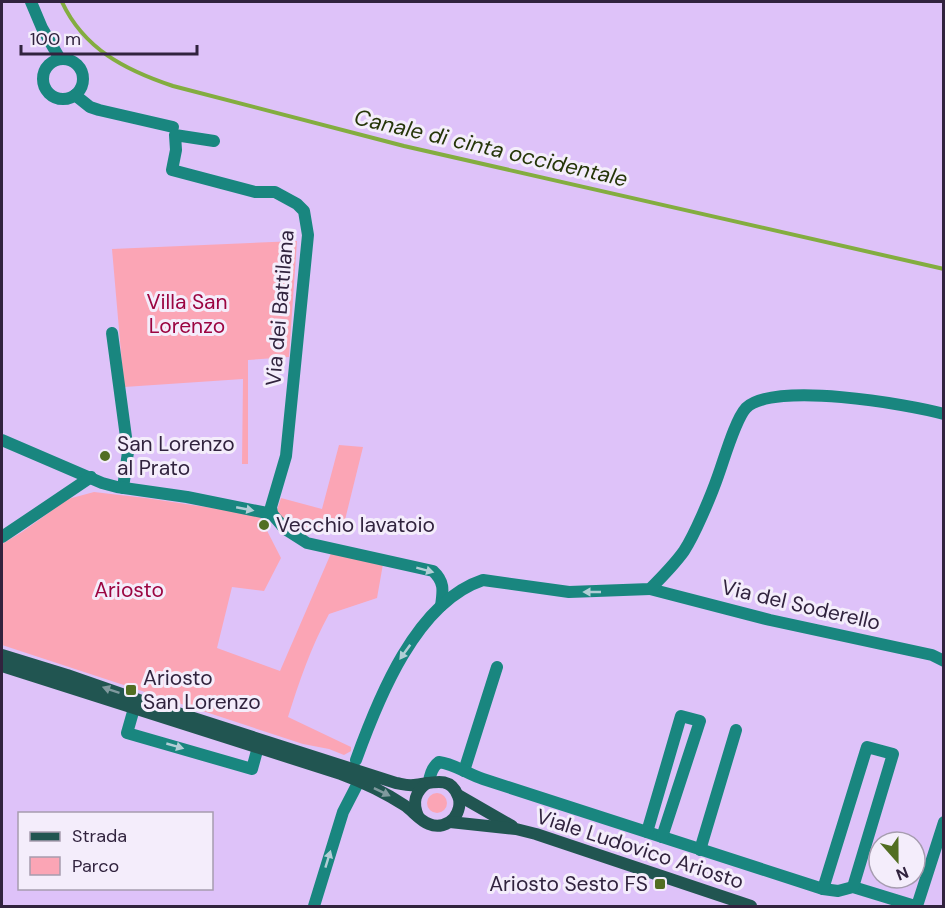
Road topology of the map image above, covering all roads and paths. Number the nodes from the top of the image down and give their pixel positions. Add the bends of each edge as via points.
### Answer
1 (31, 2) edge
2 (60, 59) junction
3 (75, 95) junction
4 (173, 127) dead end
5 (214, 141) dead end
6 (112, 333) dead end
7 (944, 414) edge
8 (2, 440) edge
9 (91, 477) junction
10 (123, 488) junction
11 (272, 514) junction
12 (2, 537) edge
13 (650, 589) junction
14 (441, 606) junction
15 (2, 656) edge
16 (944, 661) edge
17 (2, 666) edge
18 (497, 667) dead end
19 (156, 706) junction
20 (134, 709) junction
21 (736, 730) dead end
22 (258, 747) junction
23 (354, 764) junction
24 (464, 771) junction
25 (359, 781) junction
26 (428, 783) junction
27 (458, 795) junction
28 (418, 816) junction
29 (450, 822) junction
30 (944, 822) edge
31 (516, 829) junction
32 (647, 832) junction
33 (662, 837) junction
34 (700, 850) junction
35 (853, 887) junction
36 (823, 890) junction
37 (314, 906) edge
38 (751, 906) edge
39 (916, 906) edge

1 - 2 street
2 - 3 street via 73,62 82,72 82,84
2 - 3 street via 45,70 44,83 56,98
3 - 4 street via 99,110
5 - 11 street, Via dei Battilana via 175,135 172,170 255,192 275,192 297,204 306,218 308,235 286,456
6 - 10 street via 128,452
7 - 13 street via 865,399 803,395 753,402 744,410 685,549
8 - 9 street
9 - 10 street
9 - 12 street
10 -> 11 street
11 -> 14 street via 285,529 307,543 433,571 443,586
13 -> 14 street, Via del Soderello via 569,592 483,580 470,584
13 - 16 street, Via del Soderello
14 -> 23 street, Via del Soderello via 399,660 370,719
19 -> 15 street, Viale Ludovico Ariosto
17 - 20 street, Viale Ludovico Ariosto
18 - 24 street
19 - 20 street, Viale Ludovico Ariosto via 140,704
19 - 23 street, Viale Ludovico Ariosto
20 - 22 street, Viale Ludovico Ariosto
20 -> 22 street via 127,733 252,768
21 - 34 street
22 - 25 street, Viale Ludovico Ariosto
23 - 26 street, Viale Ludovico Ariosto via 396,783
24 - 26 street via 439,762
24 - 32 street
25 -> 28 street, Viale Ludovico Ariosto via 391,796
37 -> 25 street via 343,812
26 - 27 street, Viale Ludovico Ariosto via 445,782
26 - 28 street via 417,794
27 - 29 street via 458,812
27 - 31 street, Viale Ludovico Ariosto
28 - 29 street, Viale Ludovico Ariosto via 431,825
29 - 31 street, Viale Ludovico Ariosto
30 - 39 street
31 - 38 street, Viale Ludovico Ariosto
32 - 33 street
32 - 33 street via 681,716 700,722
33 - 34 street
34 - 36 street
35 - 36 street
35 - 36 street via 893,754 867,747
35 - 39 street

